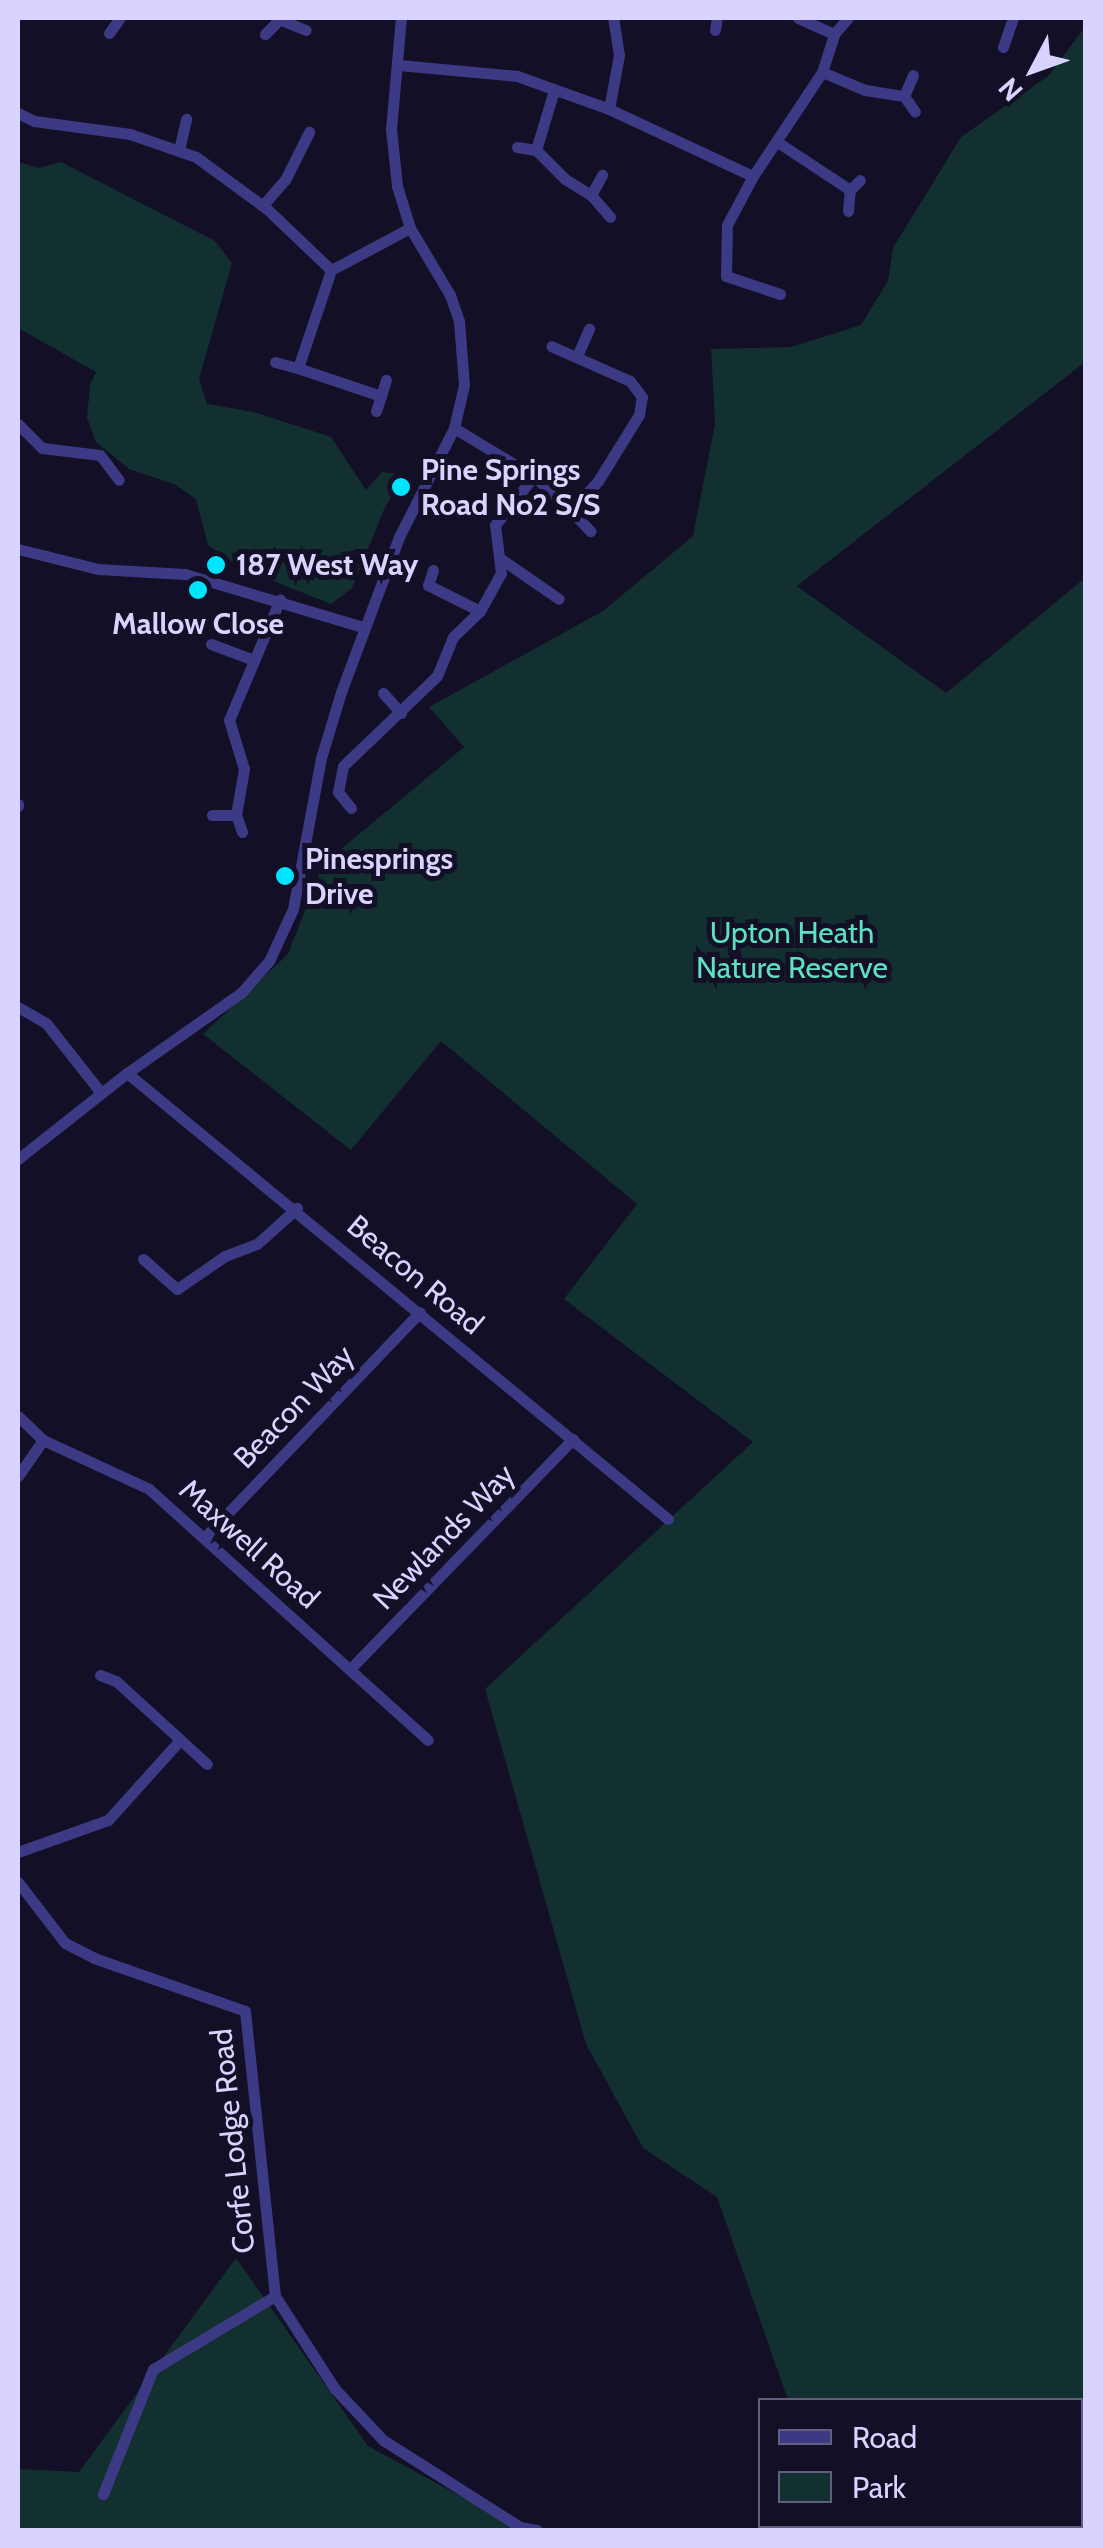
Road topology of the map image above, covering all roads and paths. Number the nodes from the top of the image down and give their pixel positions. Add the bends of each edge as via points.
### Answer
1 (120, 18) edge
2 (401, 18) edge
3 (613, 18) edge
4 (798, 18) edge
5 (848, 18) edge
6 (1014, 18) edge
7 (278, 19) edge
8 (306, 30) dead end
9 (109, 33) dead end
10 (265, 34) dead end
11 (834, 34) junction
12 (1003, 47) dead end
13 (398, 65) junction
14 (822, 72) junction
15 (913, 75) dead end
16 (554, 90) junction
17 (904, 96) junction
18 (609, 108) junction
19 (915, 112) dead end
20 (18, 114) edge
21 (186, 119) dead end
22 (309, 132) dead end
23 (779, 143) junction
24 (517, 147) dead end
25 (179, 150) junction
26 (536, 150) junction
27 (602, 175) dead end
28 (753, 176) junction
29 (860, 180) dead end
30 (850, 190) junction
31 (591, 195) junction
32 (263, 205) junction
33 (848, 211) dead end
34 (610, 216) dead end
35 (410, 228) junction
36 (331, 270) junction
37 (726, 276) junction
38 (714, 284) dead end
39 (780, 294) dead end
40 (589, 329) dead end
41 (551, 346) dead end
42 (577, 356) junction
43 (275, 362) dead end
44 (298, 368) junction
45 (386, 380) dead end
46 (381, 396) junction
47 (376, 410) dead end
48 (18, 424) edge
49 (454, 428) junction
50 (534, 476) junction
51 (119, 480) dead end
52 (571, 511) junction
53 (590, 530) dead end
54 (18, 549) edge
55 (501, 559) junction
56 (434, 570) dead end
57 (280, 599) junction
58 (559, 599) dead end
59 (480, 611) junction
60 (363, 626) junction
61 (211, 644) dead end
62 (254, 660) junction
63 (383, 693) dead end
64 (400, 713) junction
65 (351, 808) dead end
66 (212, 815) dead end
67 (236, 815) junction
68 (242, 832) dead end
69 (18, 1007) edge
70 (127, 1073) junction
71 (101, 1093) junction
72 (18, 1159) edge
73 (297, 1208) junction
74 (143, 1259) dead end
75 (420, 1312) junction
76 (18, 1416) edge
77 (43, 1440) junction
78 (572, 1440) junction
79 (18, 1476) edge
80 (668, 1518) dead end
81 (205, 1537) junction
82 (351, 1668) junction
83 (100, 1675) dead end
84 (180, 1740) junction
85 (428, 1740) dead end
86 (207, 1764) dead end
87 (18, 1852) edge
88 (18, 1882) edge
89 (275, 2296) junction
90 (103, 2494) dead end
91 (537, 2530) edge

1 - 9 street
2 - 13 street
3 - 18 street via 619,56
4 - 11 street
5 - 11 street
6 - 12 street
7 - 8 street
7 - 10 street
11 - 14 street
13 - 16 street via 517,76
13 - 35 street via 392,157
14 - 17 street
14 - 23 street
15 - 17 street
16 - 18 street
16 - 26 street
17 - 19 street
18 - 28 street
20 - 25 street
21 - 25 street
22 - 32 street via 285,180
23 - 28 street
23 - 30 street
24 - 26 street
25 - 32 street via 228,176
26 - 31 street
27 - 31 street
28 - 37 street via 727,224
29 - 30 street
30 - 33 street
31 - 34 street
32 - 36 street
35 - 36 street
35 - 49 street via 459,321 464,386
36 - 44 street
37 - 38 street
37 - 39 street
40 - 42 street
41 - 42 street
42 - 52 street via 630,381 642,397 639,415 598,482
43 - 44 street
44 - 46 street
45 - 46 street
46 - 47 street
48 - 51 street via 42,448 100,455
49 - 50 street
49 - 60 street
50 - 52 street
50 - 55 street via 494,530
52 - 53 street
54 - 57 street via 98,569 185,574
55 - 58 street
55 - 59 street via 498,580
56 - 59 street via 428,585
57 - 60 street
57 - 62 street
59 - 64 street via 449,642 438,676
60 - 70 street via 321,758 293,910 274,952 240,993
61 - 62 street
62 - 67 street via 229,720 244,769
63 - 64 street
64 - 65 street via 343,766 338,792
66 - 67 street
67 - 68 street
69 - 71 street via 46,1023
70 - 71 street
70 - 73 street, Beacon Road
71 - 72 street
73 - 74 street via 257,1244 225,1256 177,1289
73 - 75 street, Beacon Road
75 - 78 street, Beacon Road
75 - 81 street, Beacon Way
76 - 77 street, Maxwell Road
77 - 79 street
77 - 81 street, Maxwell Road via 148,1489
78 - 80 street, Beacon Road
78 - 82 street, Newlands Way
81 - 82 street, Maxwell Road
82 - 85 street, Maxwell Road
83 - 84 street via 116,1680
84 - 86 street
84 - 87 street via 108,1820
88 - 89 street, Corfe Lodge Road via 64,1943 245,2010
89 - 90 street via 153,2369
89 - 91 street, Corfe Lodge Road via 336,2388 383,2440 520,2527

